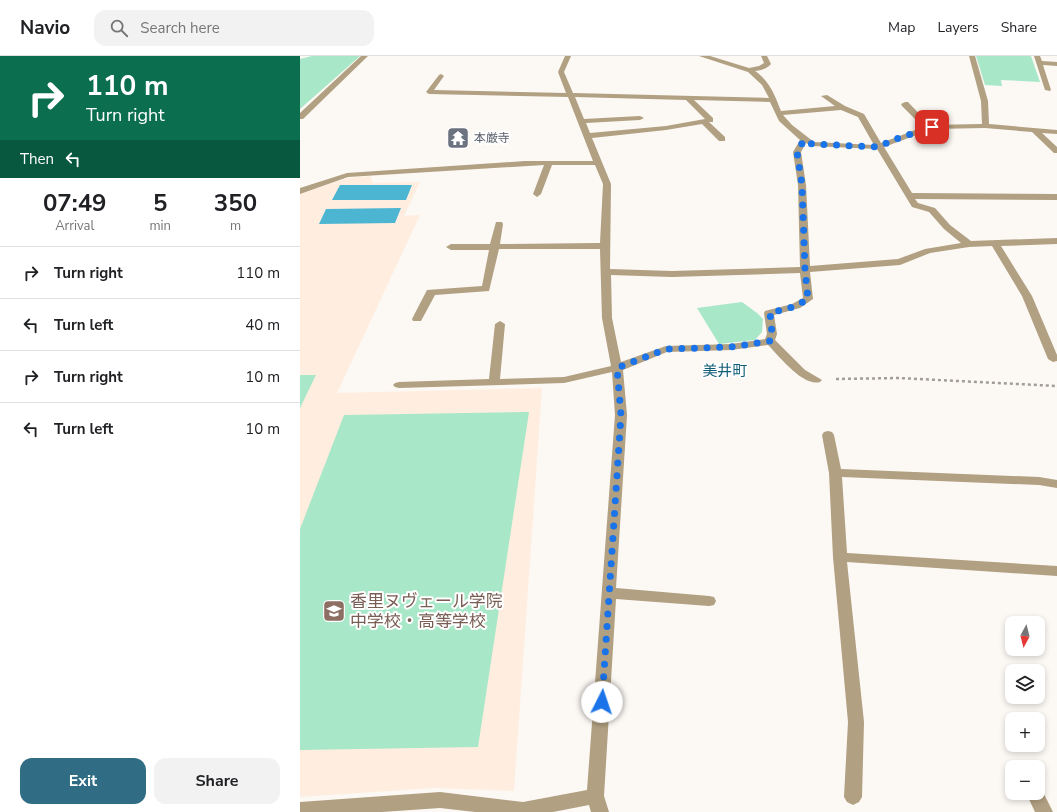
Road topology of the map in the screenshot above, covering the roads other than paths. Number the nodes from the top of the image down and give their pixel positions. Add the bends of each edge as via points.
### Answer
1 (365, 56) edge
2 (568, 56) edge
3 (702, 56) edge
4 (764, 56) edge
5 (972, 56) edge
6 (1038, 59) edge
7 (1057, 64) edge
8 (750, 70) junction
9 (442, 76) dead end
10 (1048, 90) dead end
11 (571, 94) junction
12 (825, 96) dead end
13 (688, 98) junction
14 (774, 100) junction
15 (905, 104) dead end
16 (842, 108) junction
17 (779, 113) junction
18 (300, 117) edge
19 (640, 118) dead end
20 (581, 120) junction
21 (704, 121) junction
22 (985, 126) junction
23 (928, 128) junction
24 (1033, 129) junction
25 (1057, 132) edge
26 (587, 136) junction
27 (722, 139) dead end
28 (804, 140) junction
29 (878, 147) junction
30 (1057, 151) edge
31 (549, 163) junction
32 (599, 163) junction
33 (300, 190) edge
34 (537, 194) dead end
35 (910, 196) junction
36 (1057, 197) edge
37 (499, 224) dead end
38 (1057, 241) edge
39 (969, 244) junction
40 (995, 244) junction
41 (604, 246) junction
42 (451, 247) dead end
43 (494, 247) junction
44 (805, 270) junction
45 (606, 272) junction
46 (417, 319) dead end
47 (500, 324) dead end
48 (770, 341) junction
49 (1057, 358) edge
50 (617, 368) junction
51 (816, 380) road end
52 (494, 381) junction
53 (399, 385) dead end
54 (828, 435) dead end
55 (835, 473) junction
56 (1057, 484) edge
57 (840, 558) junction
58 (1057, 571) edge
59 (609, 594) junction
60 (708, 601) dead end
61 (853, 797) dead end
62 (1038, 800) edge
63 (598, 804) edge
64 (300, 810) edge
65 (1044, 812) edge

1 - 18 street
2 - 11 street via 561,72
3 - 8 street
4 - 8 street via 768,64
5 - 22 street via 988,120
6 - 7 street
6 - 10 street
8 - 14 street via 762,80
9 - 11 street via 429,92
11 - 13 street
11 - 20 street
12 - 16 street
13 - 14 street
13 - 21 street via 710,120
14 - 17 street
15 - 23 street
16 - 17 street
16 - 29 street via 860,116
17 - 28 street
19 - 20 street
20 - 26 street
21 - 26 street via 666,128
21 - 27 street
22 - 23 street
22 - 24 street
23 - 29 street
24 - 25 street
24 - 30 street
26 - 32 street
28 - 29 street via 812,144
28 - 44 street via 797,152 802,185
29 - 35 street
31 - 32 street
31 - 33 street via 525,162 346,175
31 - 34 street
32 - 41 street via 606,184
35 - 36 street
35 - 39 street via 915,205 932,210 947,227
37 - 43 street
38 - 40 street
39 - 40 street
39 - 44 street via 928,251 900,262
40 - 49 street via 1027,296 1053,358
41 - 43 street
41 - 45 street
42 - 43 street
43 - 46 street via 486,289 431,292
44 - 45 street via 672,274
44 - 48 street via 808,299 796,306 770,313
45 - 50 street via 607,318
47 - 52 street
48 - 50 street via 731,347 666,349
48 - 51 street via 801,372
50 - 52 street via 564,380
50 - 59 street via 621,415
52 - 53 street
54 - 55 street
55 - 56 street via 1040,481
55 - 57 street
57 - 58 street
57 - 61 street via 856,722
59 - 60 street
59 - 63 street
62 - 65 street
63 - 64 street via 523,810 440,800

